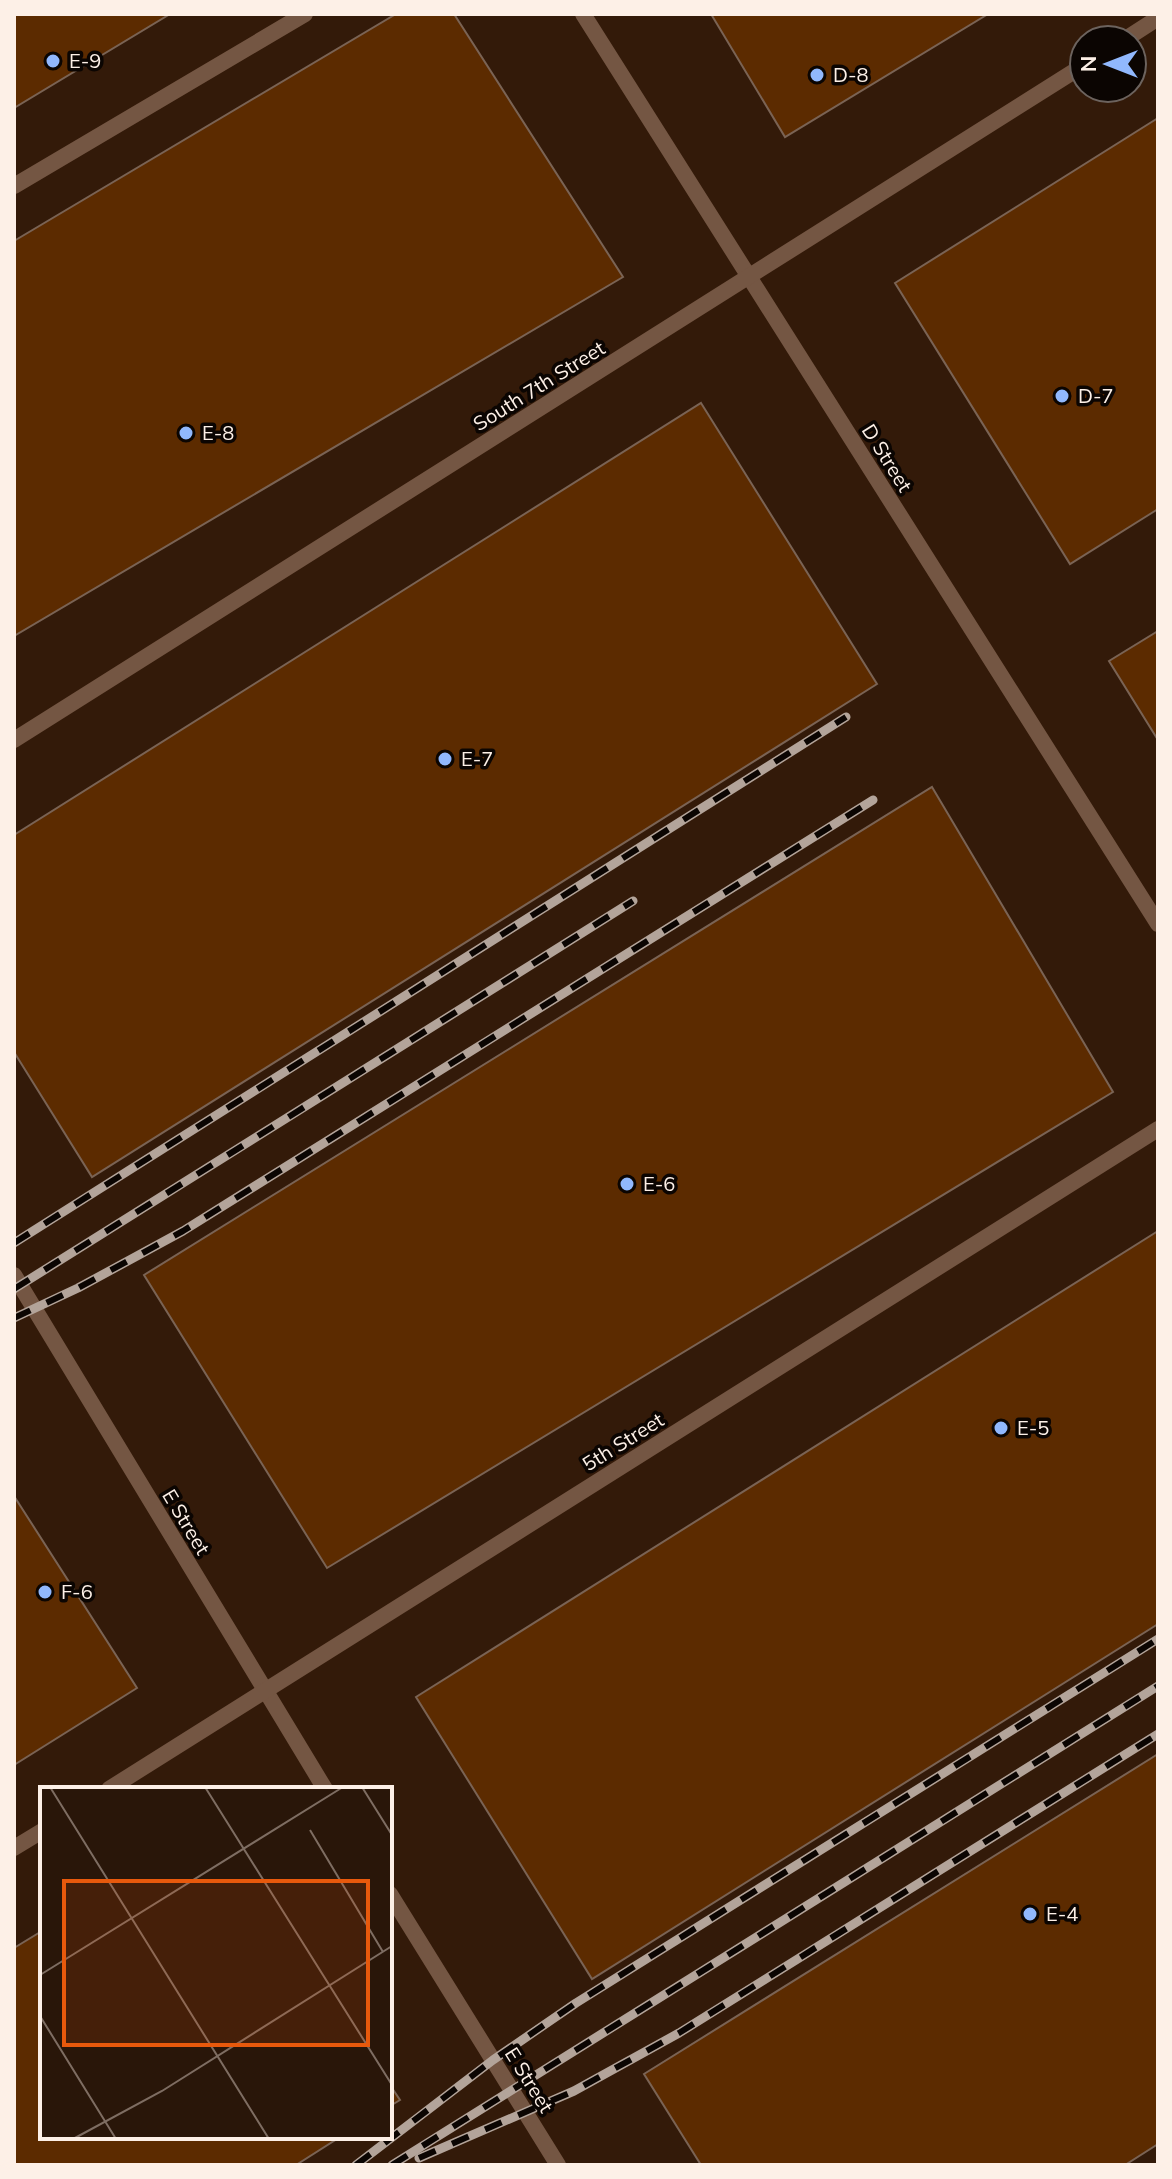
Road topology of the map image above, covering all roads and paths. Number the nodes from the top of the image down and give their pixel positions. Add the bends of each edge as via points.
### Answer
1 (305, 14) edge
2 (583, 14) edge
3 (1068, 75) edge
4 (14, 186) edge
5 (749, 278) junction
6 (14, 740) edge
7 (1158, 924) edge
8 (1158, 1129) edge
9 (14, 1275) edge
10 (264, 1691) junction
11 (112, 1787) edge
12 (324, 1787) edge
13 (40, 1832) edge
14 (14, 1848) edge
15 (392, 1897) edge
16 (558, 2165) edge

1 - 4 lane
2 - 5 lane, D Street
3 - 5 lane, South 7th Street
5 - 6 lane, South 7th Street
5 - 7 lane, D Street
8 - 10 lane, 5th Street
9 - 10 lane, E Street
10 - 11 lane, 5th Street
10 - 12 lane, E Street
13 - 14 lane
15 - 16 lane, E Street

